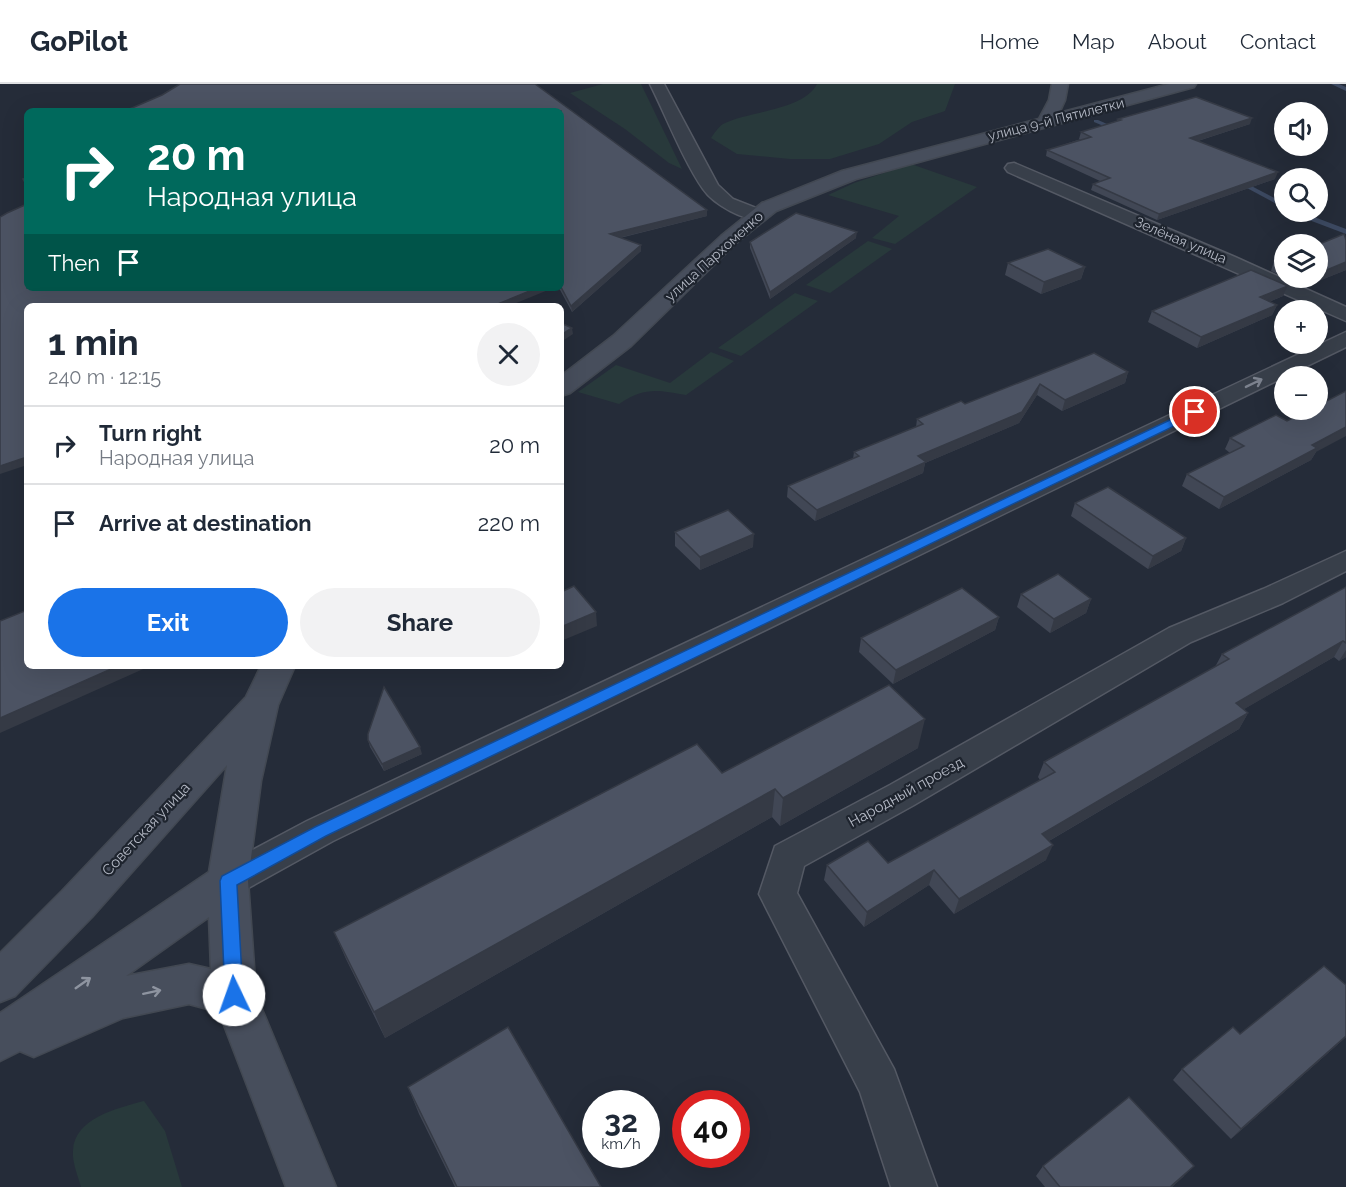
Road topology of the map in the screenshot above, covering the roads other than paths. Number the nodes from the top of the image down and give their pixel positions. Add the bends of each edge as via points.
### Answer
1 (657, 84) edge
2 (1060, 84) edge
3 (1188, 84) edge
4 (1046, 122) junction
5 (958, 144) joint
6 (1014, 168) dead end
7 (757, 215) junction
8 (1346, 315) edge
9 (1346, 339) edge
10 (564, 386) edge
11 (1346, 560) edge
12 (277, 669) edge
13 (260, 705) junction
14 (228, 881) junction
15 (0, 982) edge
16 (234, 995) junction
17 (0, 1039) edge
18 (0, 1050) edge
19 (311, 1187) edge
20 (914, 1187) edge

1 - 7 street via 711,188 727,203
2 - 4 street
3 - 4 street, улица 9-й Пятилетки
4 - 5 street, улица 9-й Пятилетки
5 - 7 street, улица Пархоменко via 824,183
6 - 8 street, Зелёная улица
7 - 10 street, улица Пархоменко via 622,341
14 -> 9 street via 320,831
11 - 20 street, Народный проезд via 1180,635 788,857 778,894 879,1084
12 - 13 street, Советская улица
13 - 14 street via 242,781
13 - 15 street, Советская улица
14 - 16 street
17 -> 14 street
18 -> 16 street via 119,999 189,984
16 - 19 street

